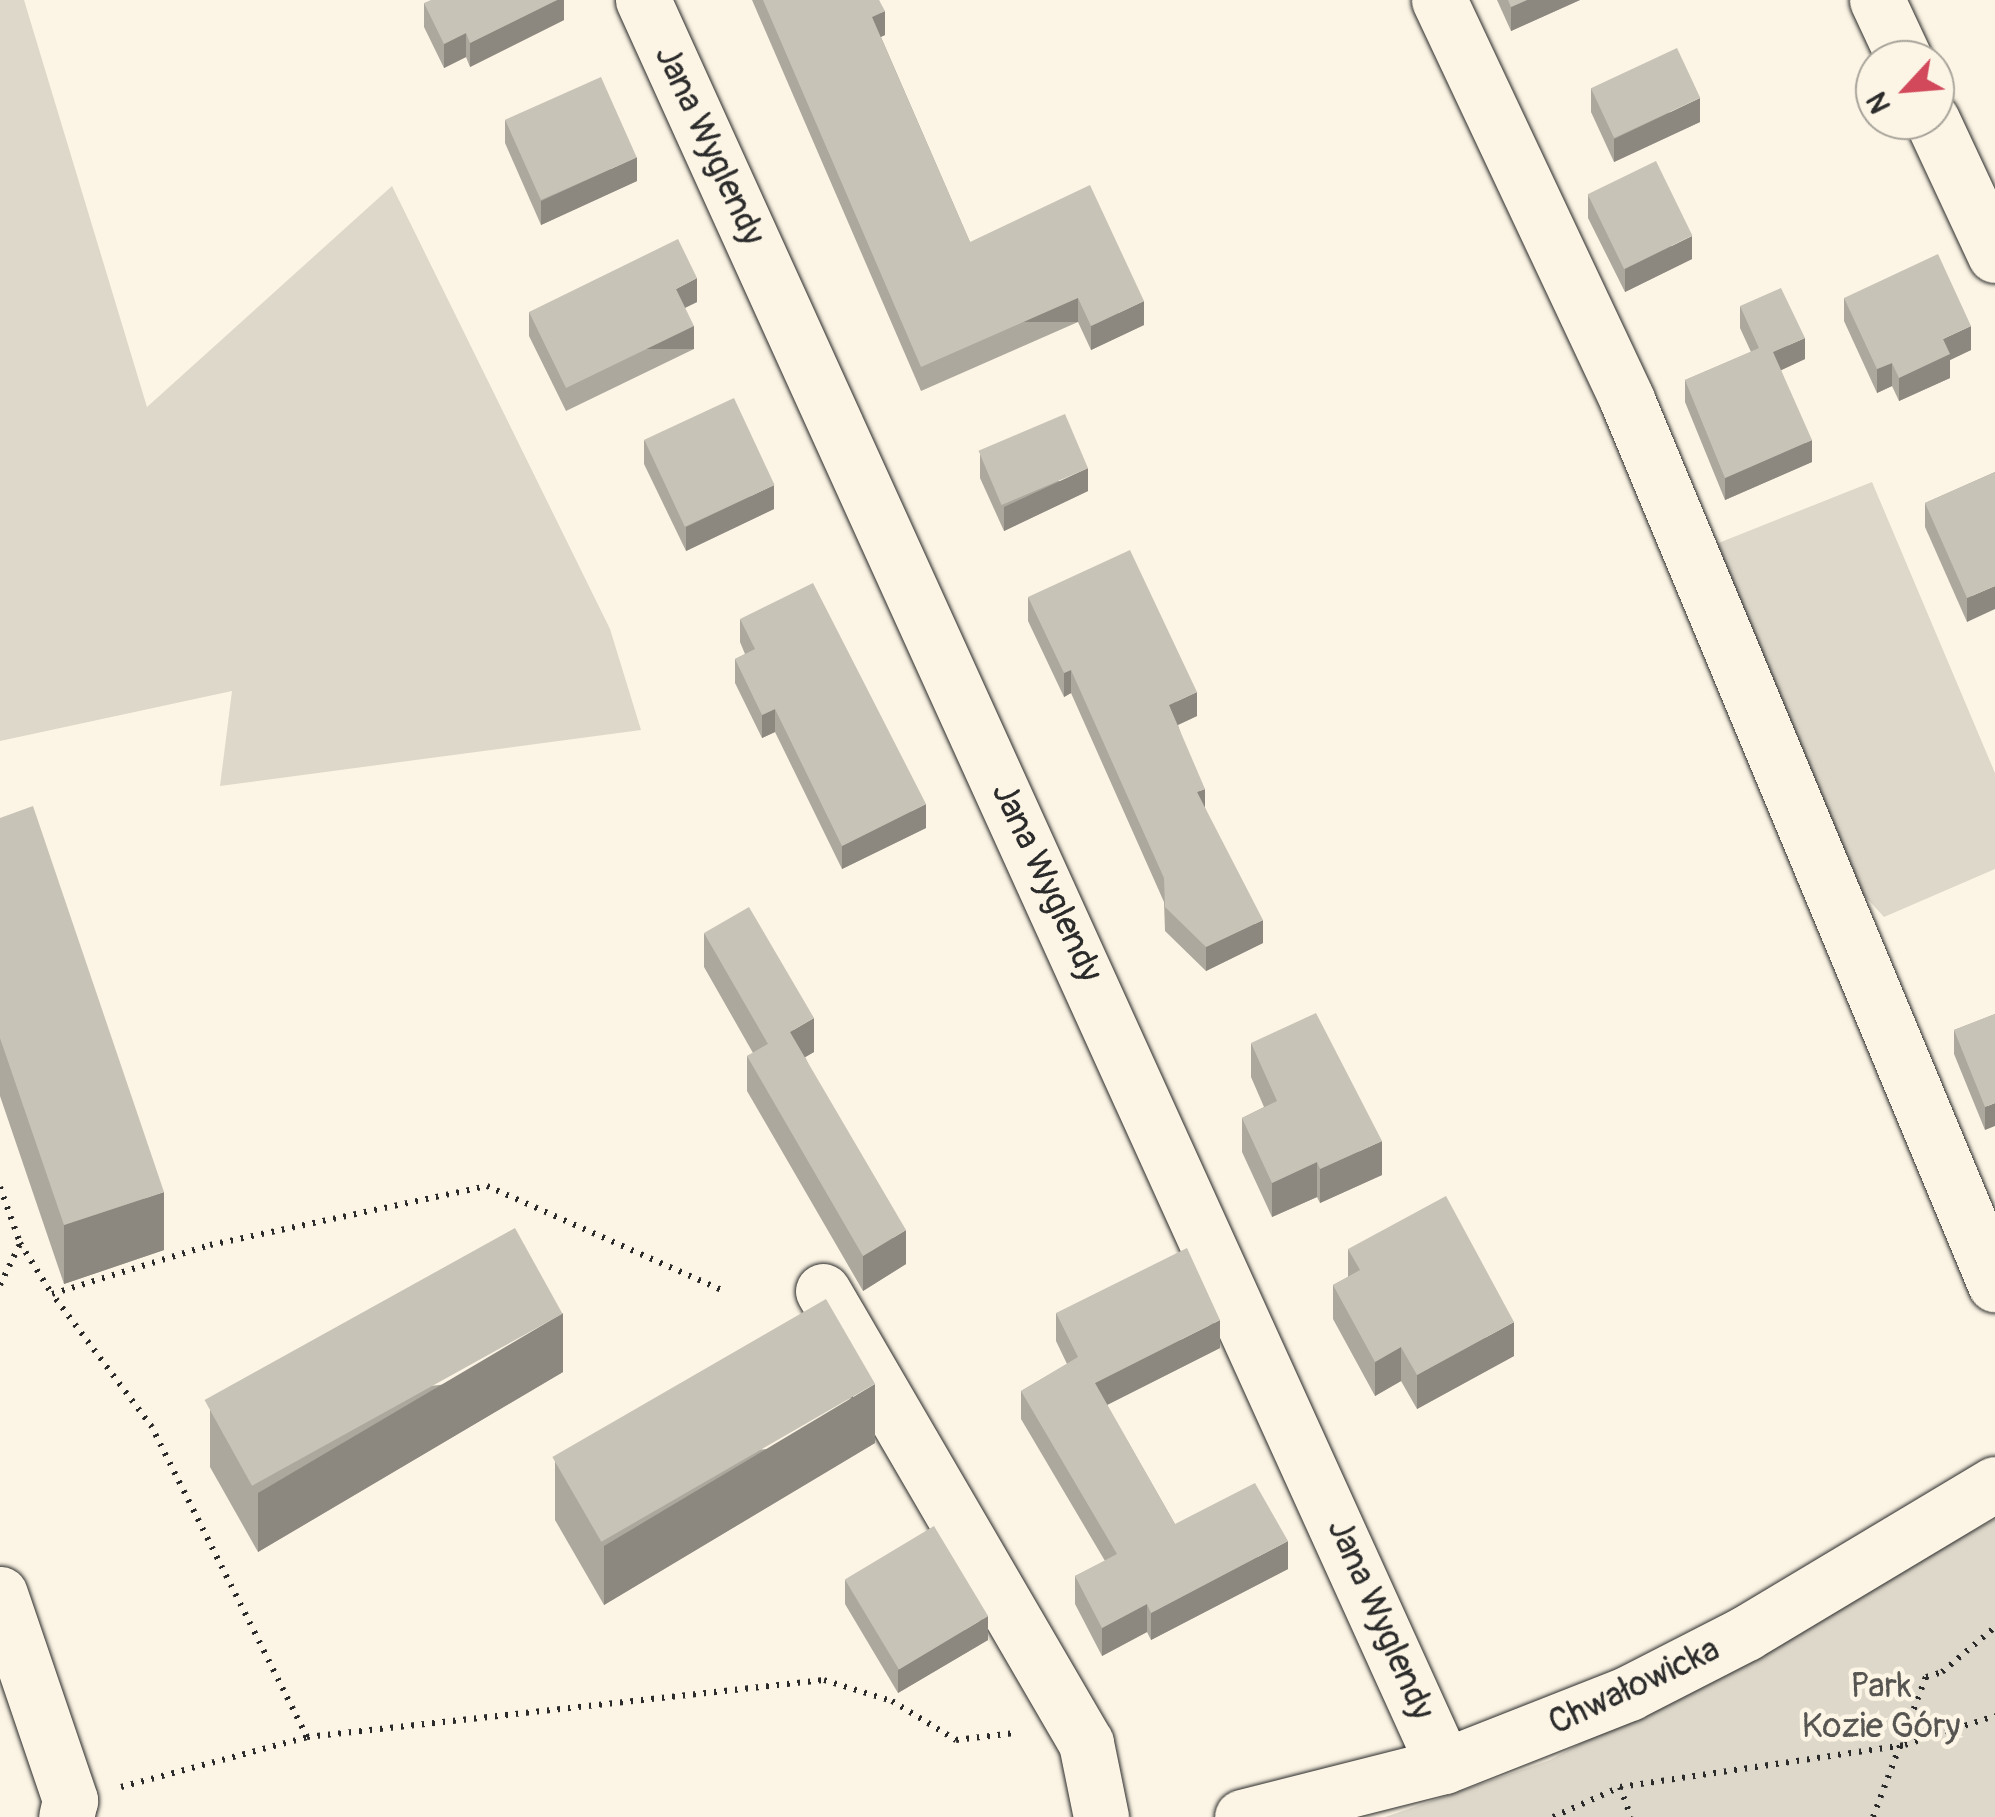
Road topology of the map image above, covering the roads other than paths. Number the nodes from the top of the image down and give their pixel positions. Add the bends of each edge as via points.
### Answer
1 (644, 0) edge
2 (1439, 0) edge
3 (1877, 0) edge
4 (1895, 40) edge
5 (1941, 140) edge
6 (1995, 255) edge
7 (1995, 1284) edge
8 (823, 1291) dead end
9 (1995, 1484) edge
10 (0, 1594) edge
11 (1444, 1766) junction
12 (68, 1809) edge
13 (1102, 1817) edge
14 (1242, 1817) edge

1 - 11 street, Jana Wyglendy
2 - 7 street via 1627,400
3 - 4 street
5 - 6 street
8 - 13 street via 1086,1743
9 - 11 street, Chwałowicka via 1684,1666
10 - 12 street
11 - 14 street, Chwałowicka

